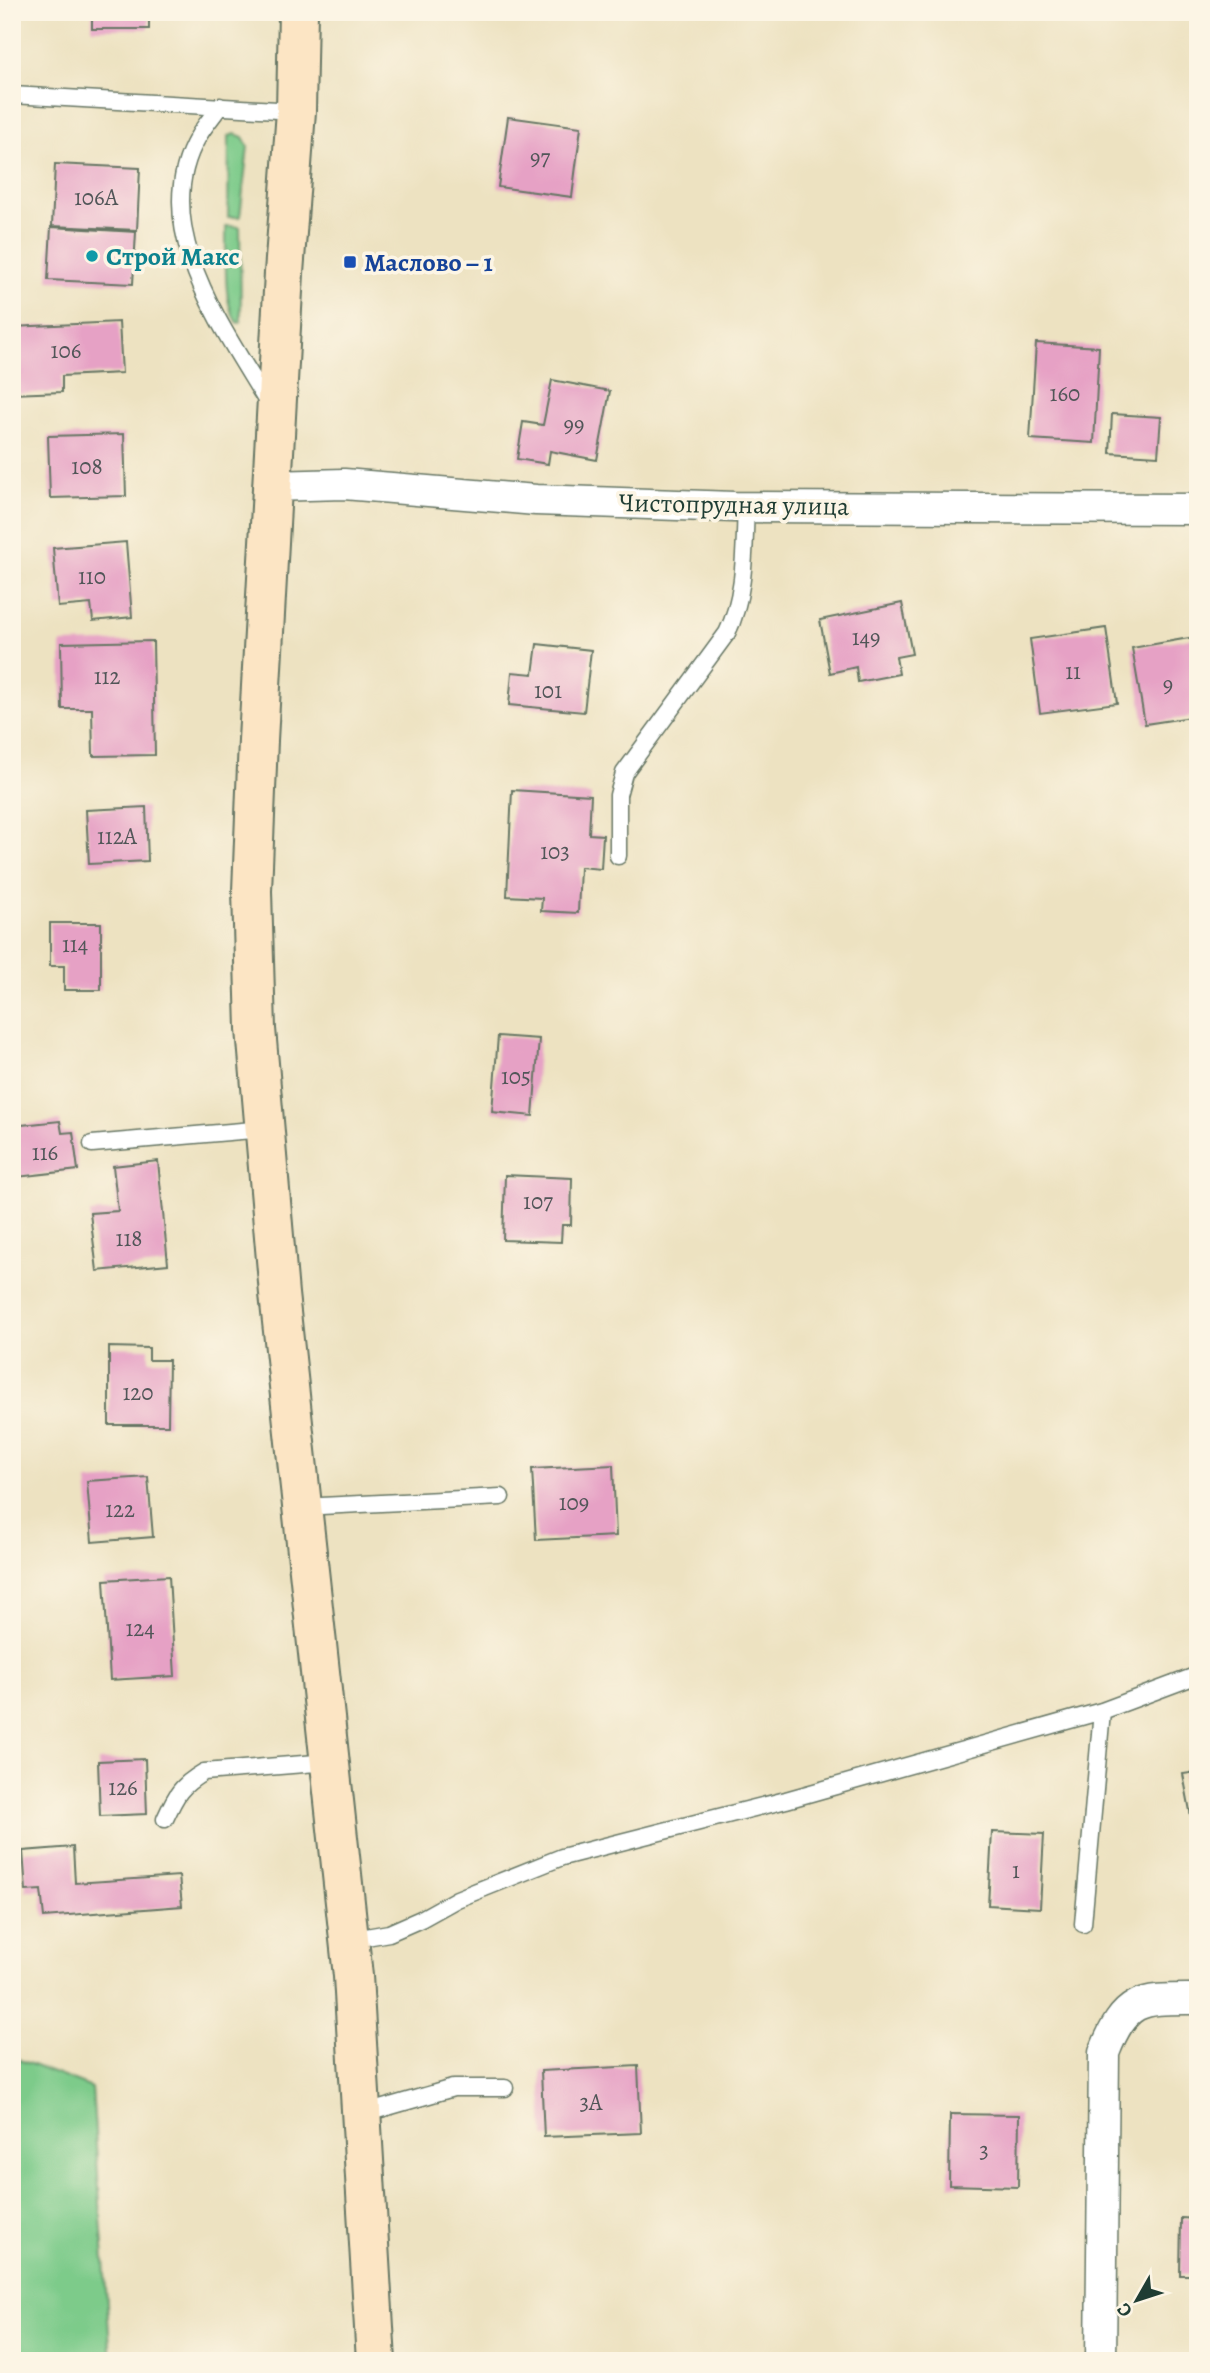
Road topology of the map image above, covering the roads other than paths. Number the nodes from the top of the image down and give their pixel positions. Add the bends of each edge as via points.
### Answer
1 (298, 12) edge
2 (12, 94) edge
3 (220, 106) junction
4 (296, 111) junction
5 (276, 417) junction
6 (272, 486) junction
7 (746, 506) junction
8 (1198, 509) edge
9 (618, 856) dead end
10 (265, 1129) junction
11 (92, 1144) dead end
12 (500, 1497) dead end
13 (302, 1507) junction
14 (1198, 1675) edge
15 (1102, 1711) junction
16 (329, 1762) junction
17 (165, 1819) dead end
18 (1083, 1924) dead end
19 (349, 1940) junction
20 (1198, 1999) edge
21 (505, 2088) dead end
22 (363, 2114) junction
23 (376, 2361) edge
24 (1101, 2361) edge

1 - 4 main road
2 - 3 lane
3 - 4 lane
3 - 5 lane via 197,137 185,171 181,199 186,248 213,310
4 - 5 main road
5 - 6 main road
6 - 7 street, Чистопрудная улица via 344,484 536,499
6 - 10 main road via 251,891
7 - 8 street, Чистопрудная улица
7 - 9 lane via 744,563 735,616 624,773 618,795
10 - 11 lane
10 - 13 main road
12 - 13 lane
13 - 16 main road
14 - 15 lane
15 - 18 lane
15 - 19 lane via 562,1857 457,1899 389,1933
16 - 17 lane via 204,1772 177,1792
16 - 19 main road
19 - 22 main road
20 - 24 street via 1151,1999 1133,2006 1117,2024 1104,2053
21 - 22 lane via 453,2088
22 - 23 main road

